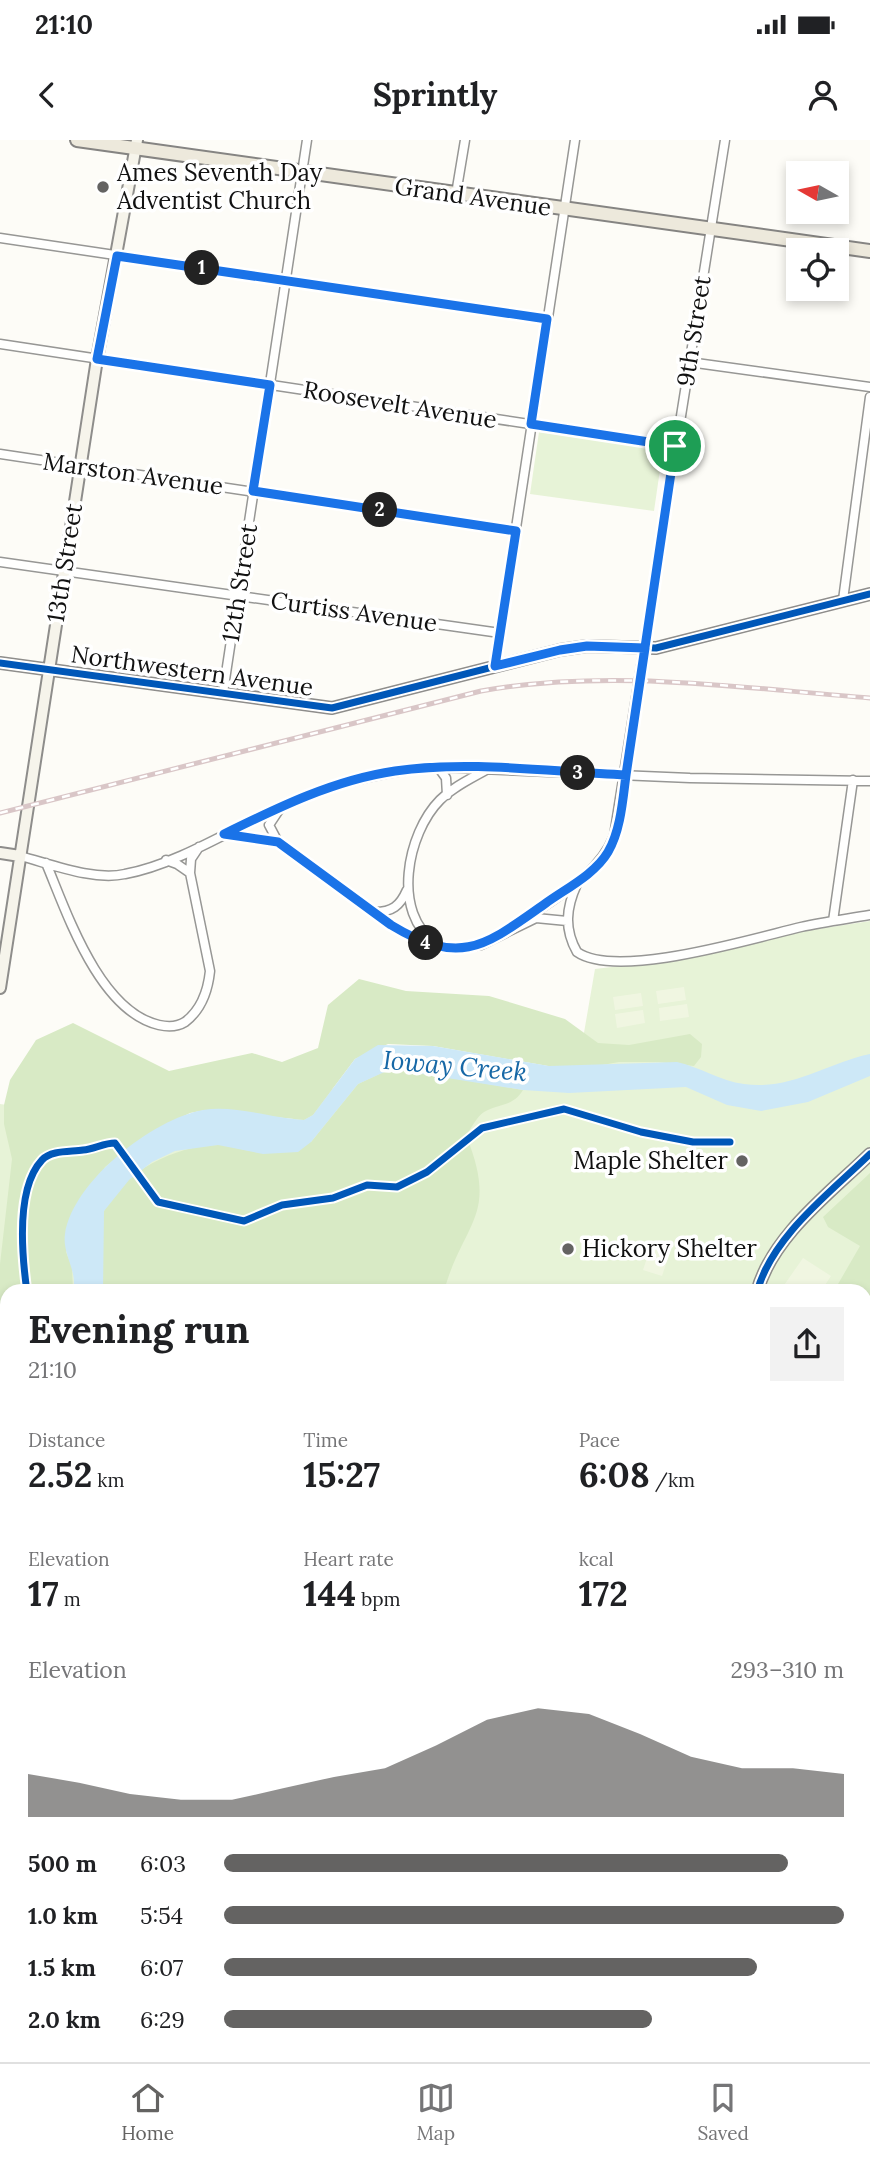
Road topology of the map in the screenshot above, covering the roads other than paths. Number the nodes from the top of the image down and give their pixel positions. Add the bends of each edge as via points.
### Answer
1 (77, 140) edge
2 (307, 140) edge
3 (465, 140) edge
4 (575, 140) edge
5 (724, 140) edge
6 (136, 144) edge
7 (302, 174) junction
8 (456, 194) junction
9 (563, 209) junction
10 (710, 229) junction
11 (0, 238) edge
12 (870, 251) edge
13 (117, 256) junction
14 (285, 280) junction
15 (547, 319) junction
16 (0, 344) edge
17 (97, 359) junction
18 (689, 362) junction
19 (270, 385) junction
20 (870, 387) edge
21 (870, 397) edge
22 (531, 424) junction
23 (675, 446) junction
24 (0, 454) edge
25 (80, 466) junction
26 (253, 491) junction
27 (516, 531) junction
28 (0, 562) edge
29 (64, 572) junction
30 (870, 594) edge
31 (238, 596) junction
32 (843, 600) junction
33 (500, 633) junction
34 (645, 648) junction
35 (0, 663) edge
36 (495, 666) junction
37 (49, 670) junction
38 (223, 693) junction
39 (438, 767) junction
40 (488, 769) junction
41 (626, 775) junction
42 (853, 780) junction
43 (870, 780) edge
44 (447, 795) junction
45 (283, 805) junction
46 (224, 834) junction
47 (278, 842) junction
48 (200, 845) junction
49 (0, 853) edge
50 (20, 856) junction
51 (166, 860) junction
52 (46, 863) junction
53 (190, 873) junction
54 (578, 882) junction
55 (408, 888) junction
56 (374, 912) junction
57 (870, 915) edge
58 (567, 921) junction
59 (834, 921) junction
60 (516, 926) junction
61 (441, 947) junction
62 (1, 980) edge
63 (870, 1154) edge
64 (760, 1284) edge

1 - 6 main road, Grand Avenue
2 - 7 street, 12th Street
3 - 8 street
4 - 9 street
5 - 10 street, 9th Street
6 - 7 main road, Grand Avenue
6 - 13 main road, 13th Street
7 - 8 main road, Grand Avenue
7 - 14 street, 12th Street
8 - 9 main road, Grand Avenue
9 - 10 main road, Grand Avenue
9 - 15 street
10 - 12 main road, Grand Avenue
10 - 18 street, 9th Street
11 - 13 street
13 - 14 street
13 - 17 main road, 13th Street
14 - 15 street
14 - 19 street, 12th Street
15 - 22 street
16 - 17 street, Roosevelt Avenue
17 - 19 street, Roosevelt Avenue
17 - 25 main road, 13th Street
18 - 20 street
18 - 23 street, 9th Street
19 - 22 street, Roosevelt Avenue
19 - 26 street, 12th Street
21 - 32 street
22 - 23 street, Roosevelt Avenue
22 - 27 street
23 - 34 street, 9th Street
24 - 25 street, Marston Avenue
25 - 26 street, Marston Avenue
25 - 29 main road, 13th Street
26 - 27 street, Marston Avenue
26 - 31 street, 12th Street
27 - 33 street
28 - 29 street, Curtiss Avenue
29 - 31 street, Curtiss Avenue
29 - 37 main road, 13th Street
30 - 32 main road, Northwestern Avenue
31 - 33 street, Curtiss Avenue
31 - 38 street, 12th Street
32 - 34 main road, Northwestern Avenue
33 - 36 street
34 - 36 main road, Northwestern Avenue via 574,648
34 - 41 street, 9th Street
35 - 37 main road, Northwestern Avenue
36 - 38 main road, Northwestern Avenue via 332,708
37 - 38 main road, Northwestern Avenue
37 - 50 main road, 13th Street
39 - 40 street
39 - 44 street via 448,783
39 - 45 street via 361,778
40 - 41 street
40 - 44 street
41 - 42 street
41 - 54 street, 9th Street via 608,852
42 - 43 street
42 - 59 street
44 - 55 street via 426,820 417,841
45 - 46 street
45 - 47 street via 268,825
46 - 47 street
46 - 48 street
47 - 56 street
48 - 51 street
48 - 53 street via 191,859
49 - 50 main road
50 - 52 street
50 - 62 main road, 13th Street
51 - 52 street via 115,875
51 - 53 street
52 - 53 street via 91,964 133,1011 163,1026 187,1020 209,986 209,960
54 - 58 street, 9th Street
54 - 60 street, 9th Street
55 - 56 street via 394,909
55 - 61 street via 419,927
56 - 61 street via 410,936
57 - 59 street
58 - 59 street via 577,952 596,961 687,954
58 - 60 street via 536,918
60 - 61 street via 481,945
63 - 64 main road via 789,1236 768,1264

